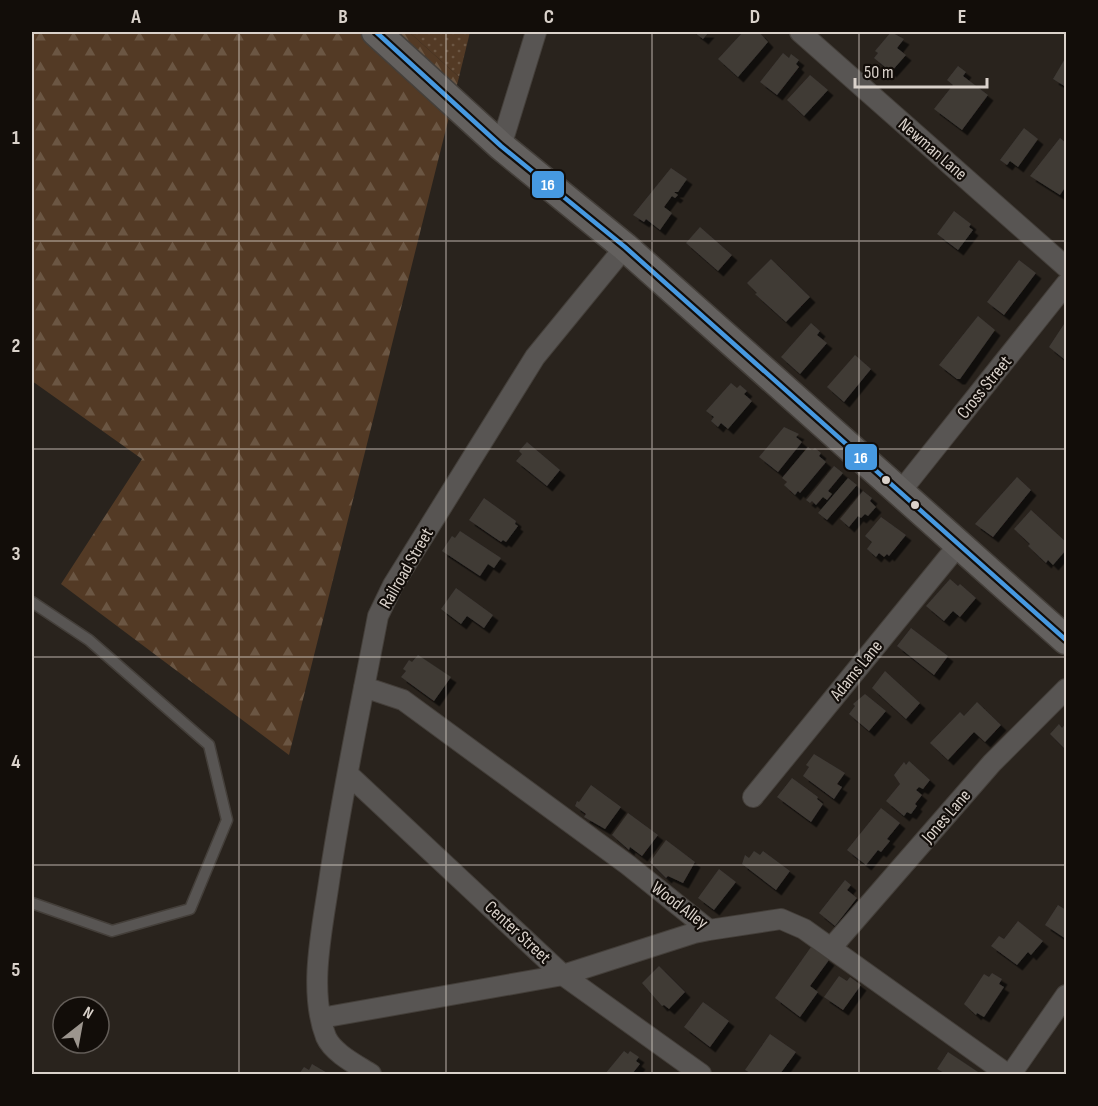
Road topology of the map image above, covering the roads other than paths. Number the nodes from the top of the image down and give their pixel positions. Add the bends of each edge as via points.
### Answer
1 (375, 32) edge
2 (536, 32) edge
3 (800, 32) edge
4 (501, 146) junction
5 (625, 247) junction
6 (1066, 267) edge
7 (1066, 284) edge
8 (901, 490) junction
9 (960, 543) junction
10 (32, 602) edge
11 (1066, 639) edge
12 (364, 687) junction
13 (1066, 689) edge
14 (348, 774) junction
15 (753, 797) dead end
16 (32, 903) edge
17 (709, 930) junction
18 (831, 948) junction
19 (563, 975) junction
20 (1066, 995) edge
21 (321, 1018) junction
22 (371, 1074) edge
23 (701, 1074) edge
24 (1009, 1074) edge

1 - 4 street
2 - 4 street
3 - 6 street, Newman Lane
4 - 5 street
5 - 8 street
5 - 12 street, Railroad Street via 535,357 393,585 378,616
7 - 8 street, Cross Street
8 - 9 street
9 - 11 street
9 - 15 street, Adams Lane
10 - 16 lane via 89,640 209,745 227,820 190,909 112,931
12 - 14 street, Railroad Street
12 - 17 street, Wood Alley via 403,700 628,865
13 - 18 street, Jones Lane via 992,763
14 - 19 street, Center Street
14 - 21 street, Railroad Street via 317,965
17 - 18 street, Wood Alley via 781,919
17 - 19 street
18 - 24 street, Wood Alley
19 - 21 street
19 - 23 street, Center Street
20 - 24 street
21 - 22 street, Railroad Street via 327,1039 341,1054

